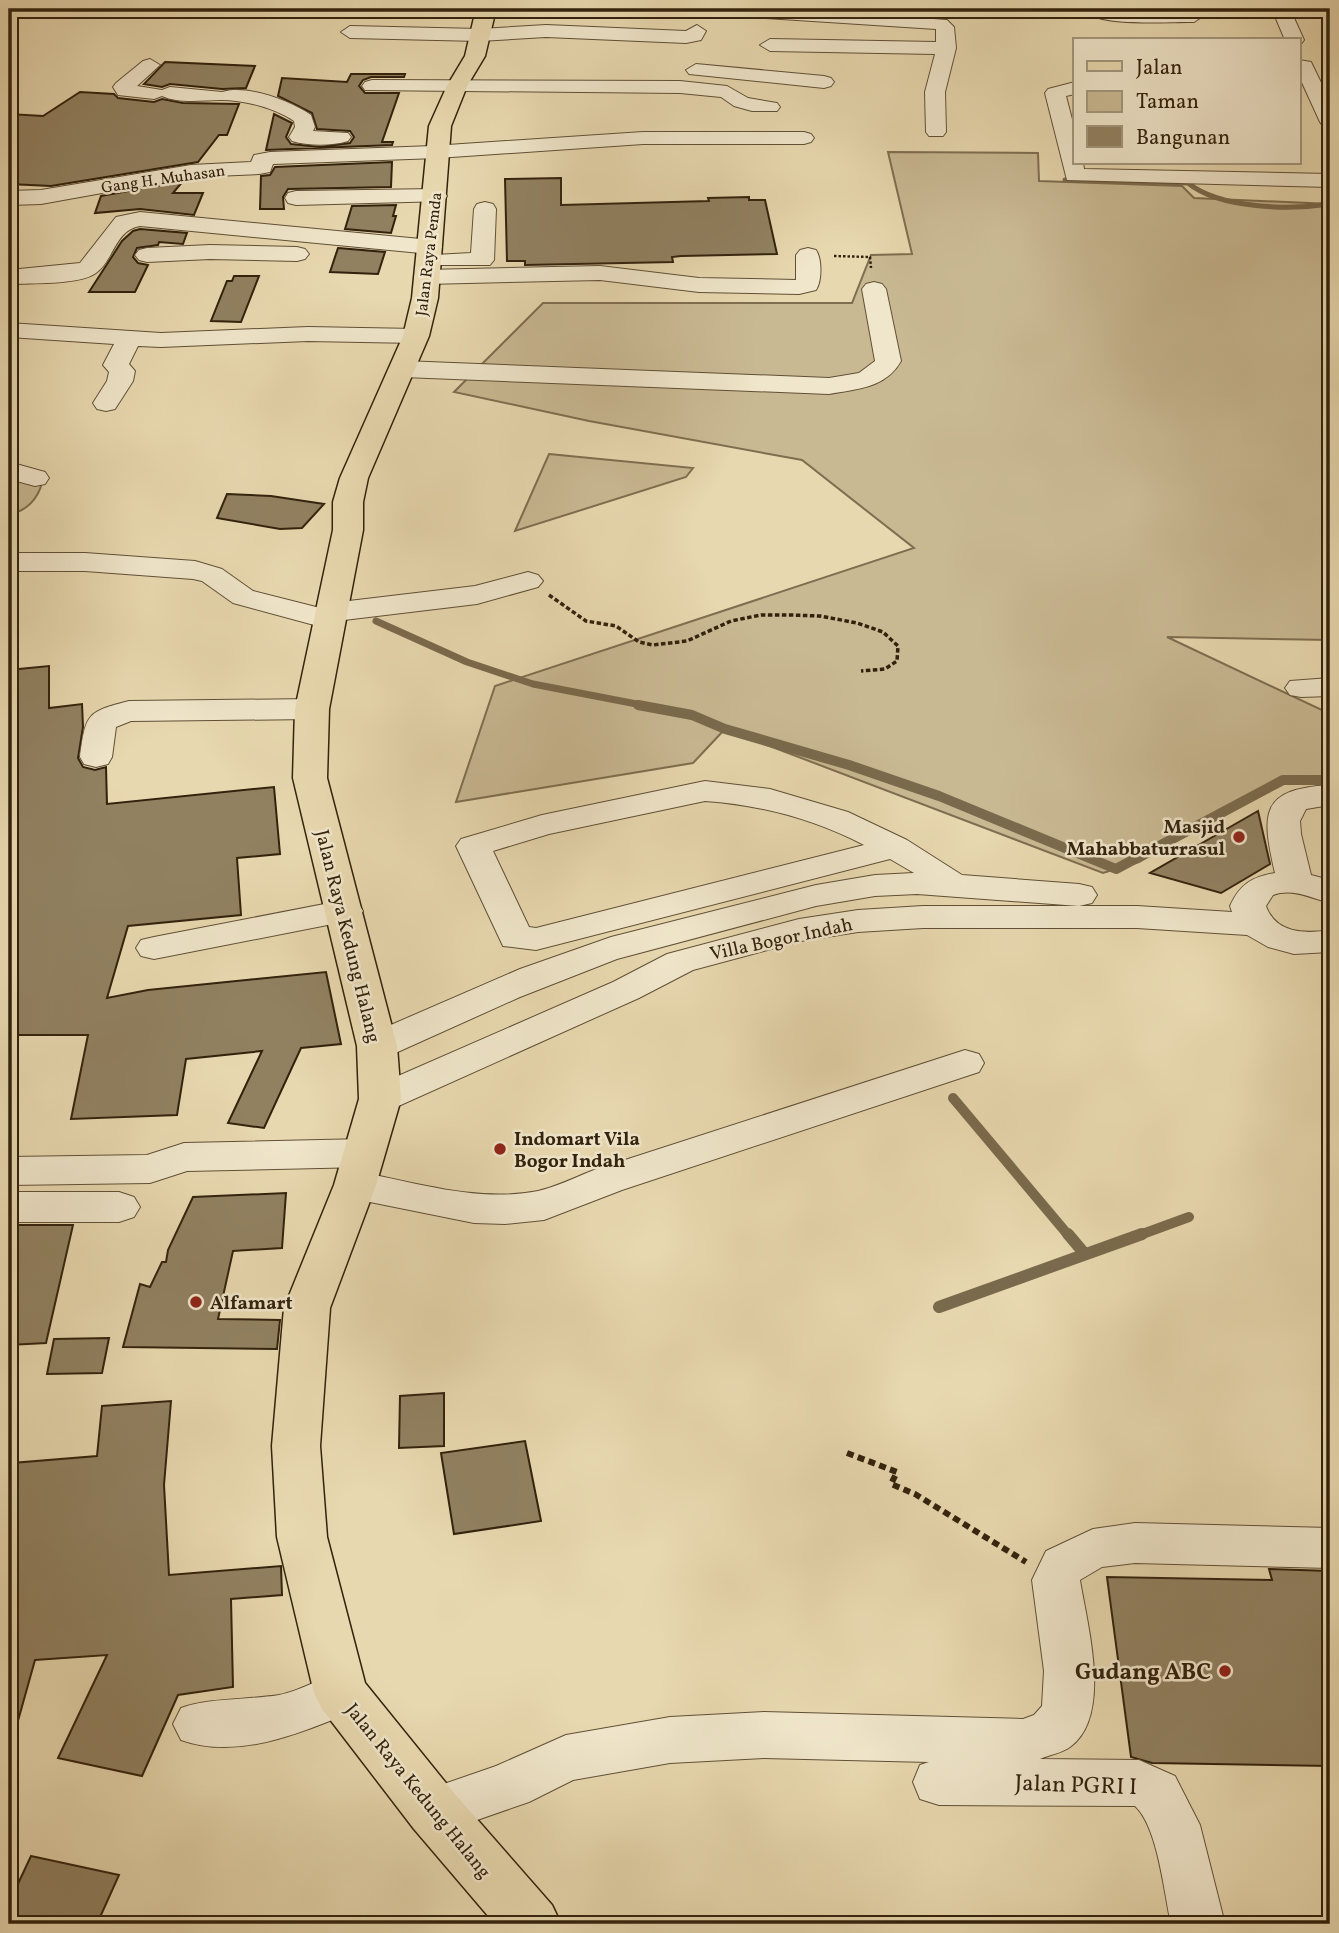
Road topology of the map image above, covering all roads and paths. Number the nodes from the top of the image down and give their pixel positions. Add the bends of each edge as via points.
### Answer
1 (486, 9) edge
2 (720, 9) edge
3 (843, 9) edge
4 (939, 9) edge
5 (1091, 9) edge
6 (1281, 9) edge
7 (796, 15) junction
8 (1195, 17) edge
9 (697, 31) dead end
10 (350, 32) dead end
11 (480, 35) junction
12 (1293, 38) edge
13 (769, 45) junction
14 (946, 48) junction
15 (150, 65) dead end
16 (1308, 76) edge
17 (779, 77) junction
18 (824, 82) dead end
19 (372, 86) dead end
20 (457, 86) junction
21 (680, 87) junction
22 (1073, 89) edge
23 (770, 107) dead end
24 (1067, 116) edge
25 (1330, 122) edge
26 (936, 132) dead end
27 (299, 137) junction
28 (443, 138) junction
29 (804, 138) dead end
30 (1071, 145) edge
31 (206, 163) dead end
32 (1073, 163) edge
33 (1073, 164) edge
34 (1253, 171) edge
35 (1330, 181) edge
36 (436, 196) junction
37 (9, 198) edge
38 (296, 198) dead end
39 (485, 209) dead end
40 (147, 255) dead end
41 (808, 255) joint
42 (428, 261) junction
43 (9, 277) edge
44 (874, 289) joint
45 (9, 330) edge
46 (416, 336) junction
47 (129, 338) junction
48 (403, 369) junction
49 (106, 404) dead end
50 (9, 470) edge
51 (35, 478) dead end
52 (9, 562) edge
53 (528, 581) joint
54 (331, 616) junction
55 (861, 671) dead end
56 (312, 709) junction
57 (96, 757) dead end
58 (1330, 795) edge
59 (895, 847) junction
60 (1295, 882) junction
61 (953, 885) junction
62 (1330, 892) edge
63 (1135, 908) junction
64 (345, 911) junction
65 (1252, 915) junction
66 (558, 934) junction
67 (1330, 941) edge
68 (154, 948) dead end
69 (587, 956) junction
70 (626, 990) junction
71 (471, 1003) junction
72 (507, 1041) junction
73 (377, 1046) junction
74 (965, 1063) dead end
75 (380, 1099) junction
76 (9, 1146) edge
77 (184, 1157) junction
78 (360, 1169) junction
79 (9, 1171) edge
80 (9, 1207) edge
81 (119, 1207) dead end
82 (847, 1453) dead end
83 (1330, 1548) edge
84 (1056, 1580) junction
85 (341, 1693) junction
86 (199, 1724) dead end
87 (939, 1782) dead end
88 (433, 1811) junction
89 (532, 1924) edge
90 (1198, 1924) edge

1 - 11 main road, Jalan Raya Pemda
2 - 7 street
3 - 4 street via 909,13
5 - 8 street via 1111,15
6 - 12 street
7 - 13 street
7 - 14 street via 933,22 946,27
9 - 11 street via 686,37 546,30
10 - 11 street
11 - 20 main road, Jalan Raya Pemda via 475,56
13 - 14 street
13 - 17 street
14 - 26 street via 935,92
15 - 27 street via 123,89 262,100 304,118
16 - 25 street
17 - 18 street
17 - 21 street via 683,70
19 - 20 street
20 - 21 street
20 - 28 main road, Jalan Raya Pemda
21 - 23 street via 727,92 740,103
22 - 24 street via 1055,93
24 - 30 street
27 - 28 street
27 - 31 street via 239,146
28 - 29 street
28 - 36 main road, Jalan Raya Pemda
28 - 37 street, Gang H. Muhasan via 270,158 262,160 259,168 191,171 41,197
30 - 32 street
33 - 34 street via 1080,176
34 - 35 street
36 - 38 street
36 - 42 main road, Jalan Raya Pemda
39 - 42 street via 482,260
40 - 42 street via 210,252
41 - 42 street via 808,285 799,287 699,285
41 - 44 path via 870,257
42 - 43 street via 187,221 140,219 117,228 88,268
42 - 46 main road, Jalan Raya Pemda
44 - 48 street via 888,361 867,379 848,384 781,386
45 - 47 street
46 - 47 street
46 - 48 main road, Jalan Raya Pemda
47 - 49 street via 116,365 122,371 120,381
48 - 54 main road, Jalan Raya Pemda via 354,478
50 - 51 street
52 - 54 street via 195,570 212,575 243,597
53 - 54 street via 477,596
53 - 55 path via 586,621 616,626 639,642 653,645 674,644 731,621 761,615 820,615 857,622 883,632 898,646 897,662 885,669
54 - 56 main road, Jalan Raya Kedung Halang
56 - 57 street via 129,711 101,723
56 - 64 main road, Jalan Raya Kedung Halang via 310,778
58 - 60 street via 1299,798 1286,809 1282,821
59 - 61 street
59 - 66 street
59 - 66 street via 781,802 705,791 542,825 473,846 516,938
60 - 62 street
60 - 65 street via 1262,888 1250,899
61 - 63 street, Villa Bogor Indah
61 - 69 street, Villa Bogor Indah via 895,884 810,897
63 - 65 street, Villa Bogor Indah
63 - 70 street, Villa Bogor Indah via 923,916 799,930 680,962
64 - 68 street
64 - 73 main road, Jalan Raya Kedung Halang
65 - 67 street, Villa Bogor Indah via 1278,937 1292,942
66 - 69 street
69 - 70 street
69 - 71 street, Villa Bogor Indah
70 - 72 street, Villa Bogor Indah
71 - 72 street
71 - 73 street, Villa Bogor Indah
72 - 75 street, Villa Bogor Indah
73 - 75 main road, Jalan Raya Kedung Halang
74 - 78 street via 544,1205 474,1208
75 - 78 main road, Jalan Raya Kedung Halang
76 - 77 street via 157,1146
77 - 78 street
77 - 79 street via 150,1169
78 - 85 main road, Jalan Raya Kedung Halang via 307,1308 296,1446 302,1537
80 - 81 street
82 - 84 path via 897,1472 891,1484
83 - 84 street via 1135,1543 1093,1549 1063,1565
84 - 88 street via 1069,1671 1067,1714 1052,1731 1024,1742 764,1735 670,1740 566,1759 510,1786
85 - 86 street via 286,1716
85 - 88 main road, Jalan Raya Kedung Halang
87 - 90 street, Jalan PGRI I via 1139,1783 1151,1787 1170,1816
88 - 89 main road, Jalan Raya Kedung Halang

